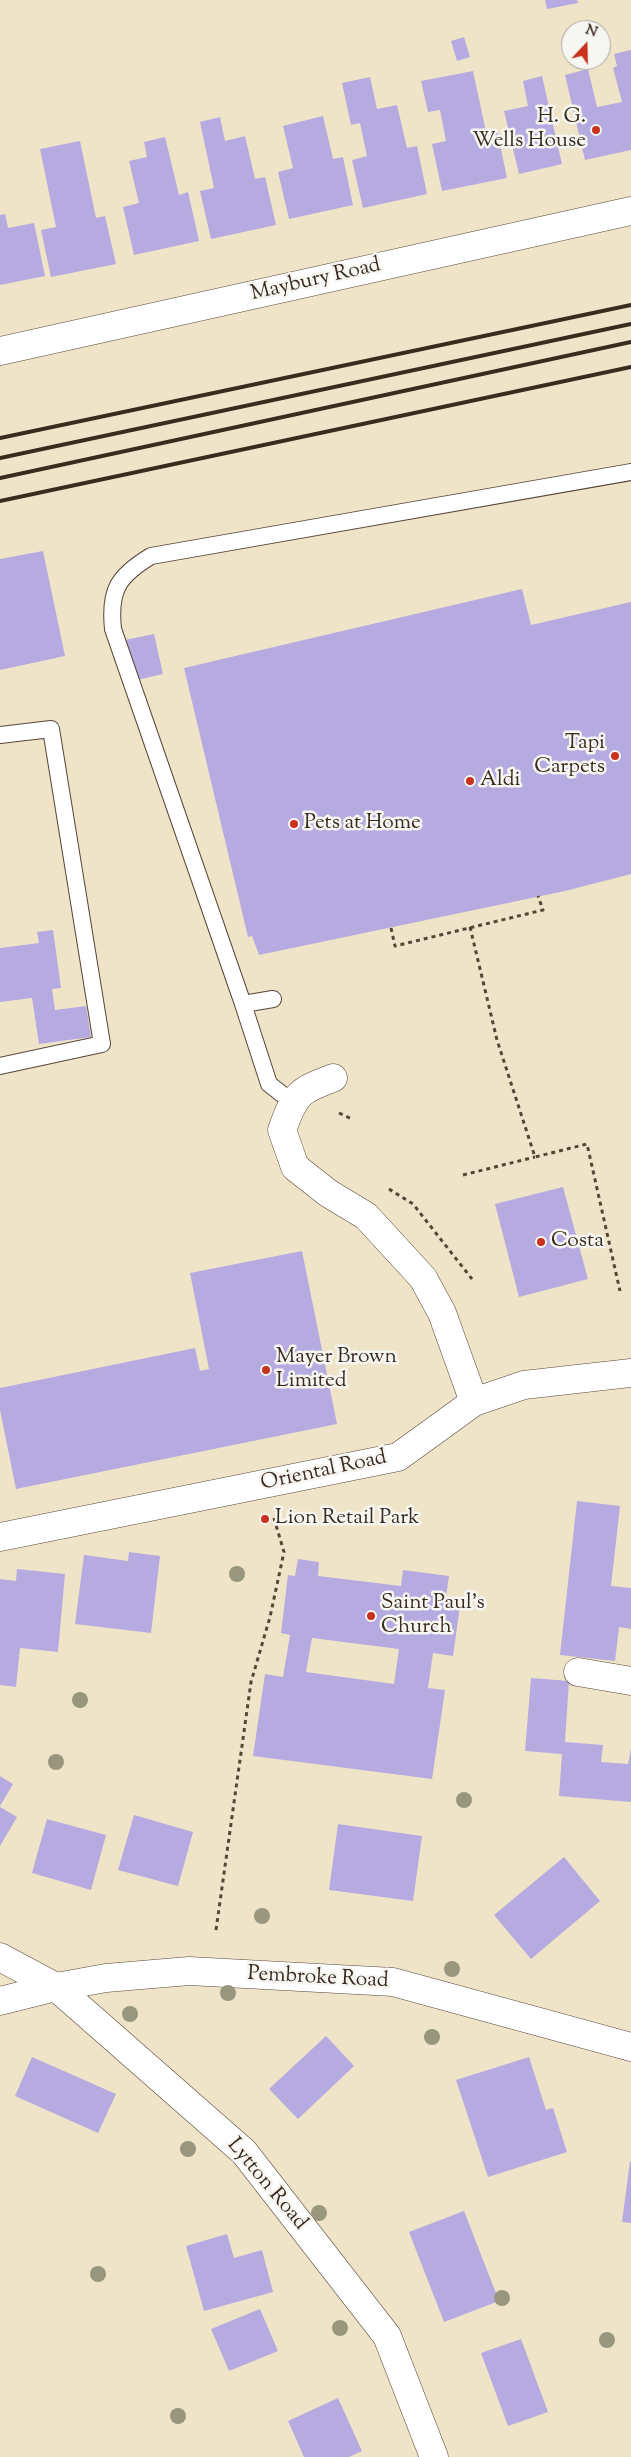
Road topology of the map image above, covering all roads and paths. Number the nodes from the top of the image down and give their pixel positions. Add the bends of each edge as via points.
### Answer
1 (631, 211) edge
2 (0, 351) edge
3 (631, 472) edge
4 (0, 734) edge
5 (538, 896) dead end
6 (470, 927) junction
7 (391, 928) dead end
8 (273, 999) dead end
9 (243, 1004) junction
10 (0, 1066) edge
11 (333, 1078) dead end
12 (292, 1102) junction
13 (534, 1157) junction
14 (463, 1175) dead end
15 (620, 1291) dead end
16 (631, 1372) edge
17 (474, 1402) junction
18 (272, 1515) dead end
19 (0, 1537) edge
20 (578, 1672) dead end
21 (631, 1681) edge
22 (216, 1930) dead end
23 (0, 1957) edge
24 (56, 1987) junction
25 (0, 2001) edge
26 (631, 2047) edge
27 (434, 2457) edge

1 - 2 street, Maybury Road
3 - 9 lane via 151,556 124,575 116,588 111,607 113,629
4 - 10 lane via 51,729 102,1044
5 - 6 path via 543,910
6 - 7 path via 396,946
6 - 13 path via 497,1040
8 - 9 lane
9 - 12 lane via 269,1084
11 - 12 street via 306,1088
12 - 17 street via 282,1130 295,1167 328,1193 366,1216 423,1278 442,1312
13 - 14 path
13 - 15 path via 587,1144
16 - 17 street, Oriental Road via 524,1385
17 - 19 street, Oriental Road via 398,1457
18 - 22 path via 284,1552 251,1682
20 - 21 street
23 - 24 street, Lytton Road
24 - 25 street, Pembroke Road
24 - 26 street, Pembroke Road via 106,1978 189,1972 394,1982
24 - 27 street, Lytton Road via 244,2152 387,2336

